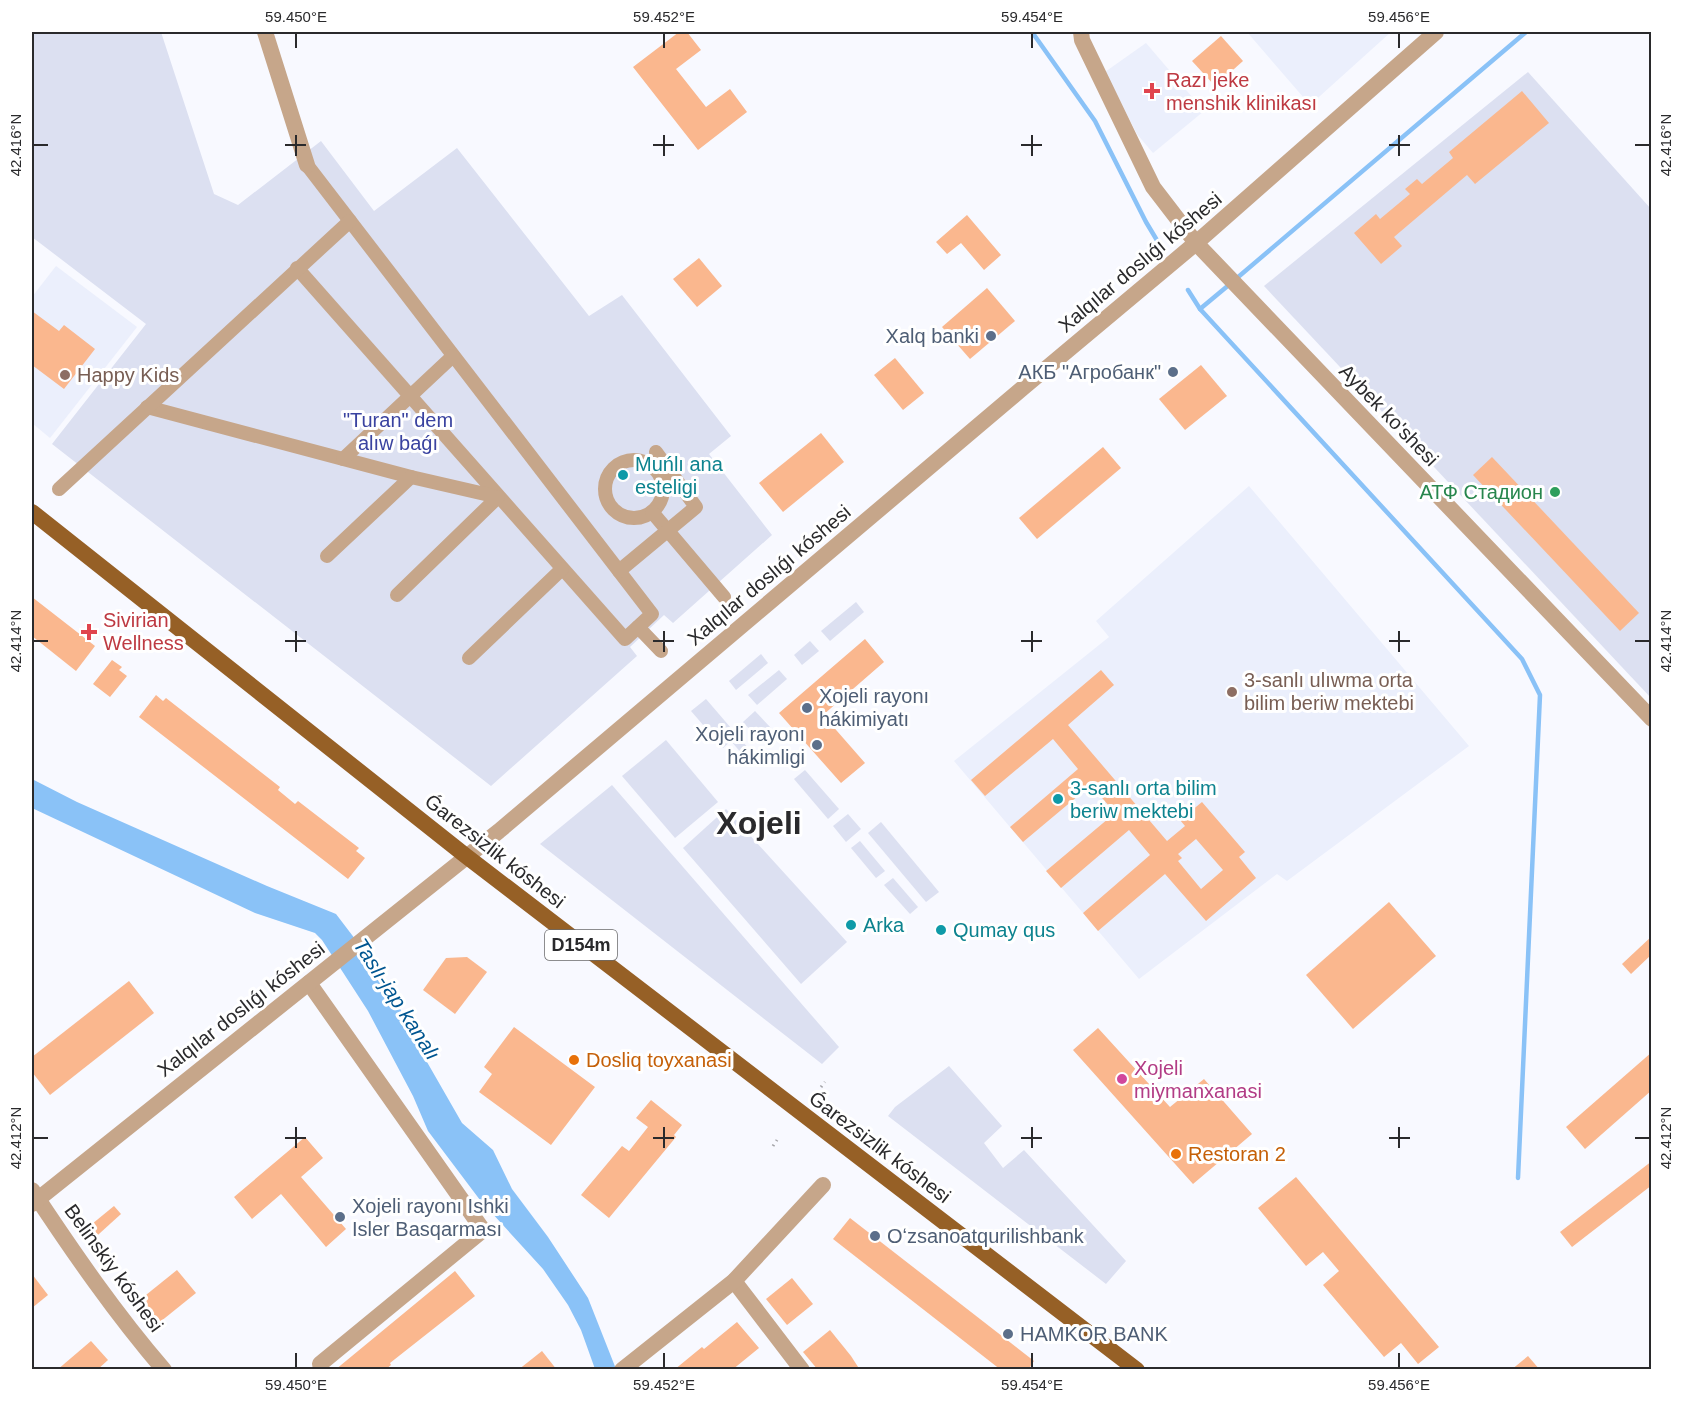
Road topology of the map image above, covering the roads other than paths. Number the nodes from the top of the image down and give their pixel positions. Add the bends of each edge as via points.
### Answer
1 (265, 32) edge
2 (1081, 32) edge
3 (1436, 32) edge
4 (307, 165) joint
5 (350, 221) junction
6 (1196, 243) junction
7 (297, 268) junction
8 (453, 356) junction
9 (409, 396) junction
10 (147, 407) junction
11 (656, 452) dead end
12 (343, 459) junction
13 (661, 467) junction
14 (411, 477) junction
15 (59, 489) dead end
16 (498, 496) junction
17 (32, 512) edge
18 (652, 512) junction
19 (327, 556) dead end
20 (562, 569) junction
21 (619, 571) junction
22 (397, 595) dead end
23 (724, 597) dead end
24 (638, 627) junction
25 (662, 651) dead end
26 (469, 658) dead end
27 (1652, 719) edge
28 (466, 856) junction
29 (309, 982) junction
30 (823, 1185) dead end
31 (34, 1198) edge
32 (734, 1281) junction
33 (320, 1364) dead end
34 (628, 1365) edge
35 (164, 1370) edge
36 (802, 1370) edge
37 (1137, 1370) edge

1 - 4 street
2 - 6 street, Aybek ko'shesi via 1153,187
3 - 6 street, Xalqılar doslıǵı kóshesi
4 - 5 street
5 - 7 street
5 - 8 street
6 - 27 street, Aybek ko'shesi
6 - 28 street, Xalqılar doslıǵı kóshesi
7 - 9 street
7 - 10 street
8 - 9 street
8 - 21 street
9 - 12 street
9 - 16 street
10 - 12 street
10 - 15 street
11 - 13 street
12 - 14 street
13 - 18 street via 662,496
13 - 18 street via 630,459 612,469 607,477 606,497 617,512 635,518
13 - 21 street via 696,507
14 - 16 street
14 - 19 street
16 - 20 street
16 - 22 street
17 - 28 main road, Ǵarezsizlik kóshesi / D154m
18 - 23 street
20 - 24 street via 624,639
20 - 26 street
21 - 24 street via 652,614
24 - 25 street
28 - 29 street, Xalqılar doslıǵı kóshesi
28 - 37 main road, Ǵarezsizlik kóshesi / D154m
29 - 31 street, Xalqılar doslıǵı kóshesi
29 - 33 street via 483,1230
30 - 32 street
31 - 35 street, Belinskiy kóshesi
32 - 34 street
32 - 36 street

